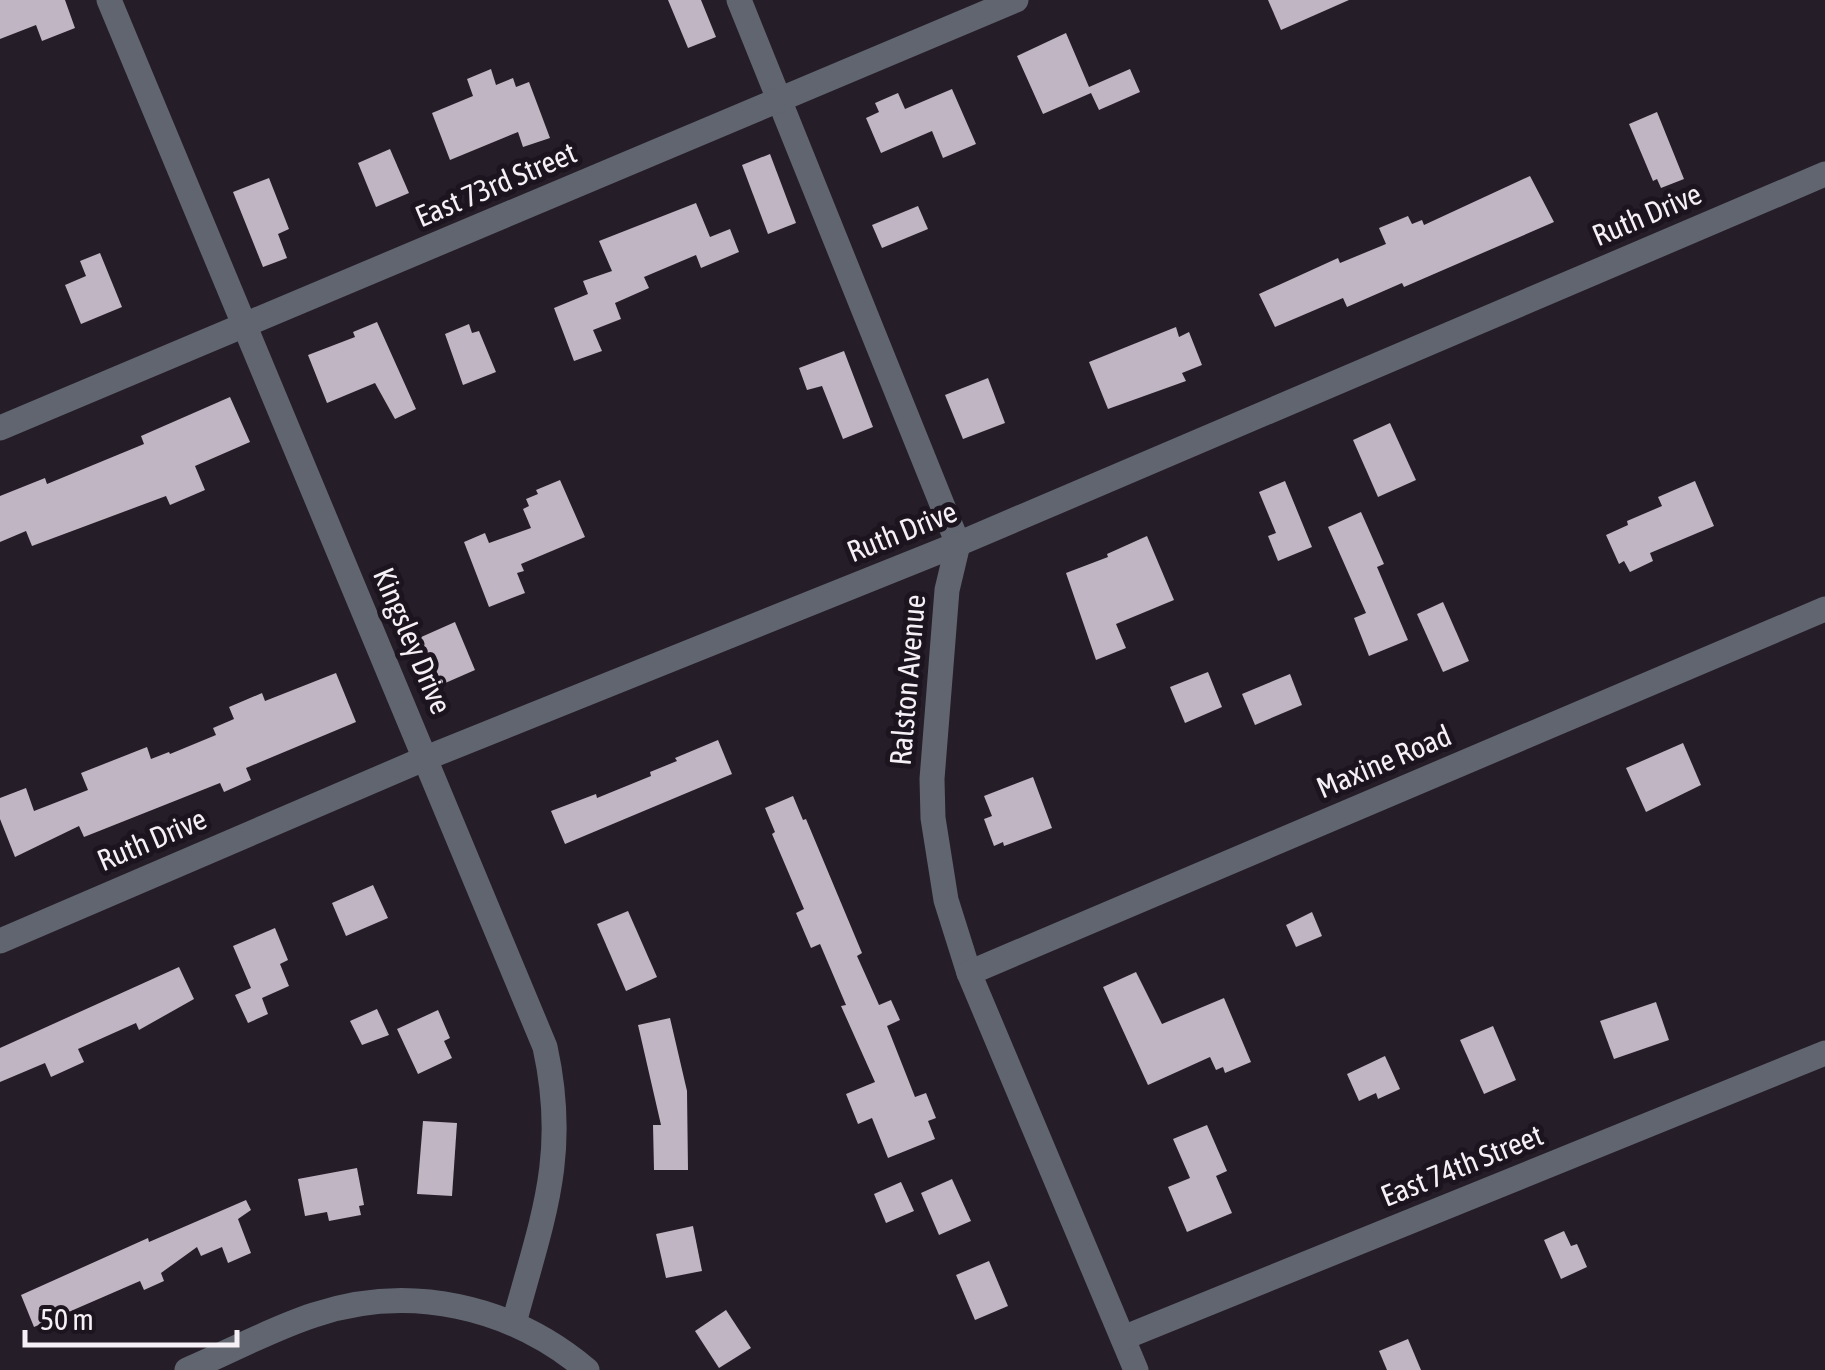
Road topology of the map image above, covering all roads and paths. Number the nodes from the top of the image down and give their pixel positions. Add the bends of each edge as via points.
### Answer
1 (110, 0) edge
2 (739, 0) edge
3 (1016, 0) edge
4 (780, 101) junction
5 (1825, 174) edge
6 (244, 326) junction
7 (0, 428) edge
8 (958, 544) junction
9 (1825, 610) edge
10 (426, 758) junction
11 (0, 941) edge
12 (968, 974) junction
13 (1825, 1054) edge
14 (514, 1322) junction
15 (1122, 1338) junction
16 (187, 1370) edge
17 (587, 1370) edge
18 (1136, 1370) edge

1 - 6 street, Kingsley Drive
2 - 4 street
3 - 4 street, East 73rd Street
4 - 6 street, East 73rd Street
4 - 8 street
5 - 8 street, Ruth Drive
6 - 7 street, East 73rd Street
6 - 10 street, Kingsley Drive
8 - 10 street, Ruth Drive
8 - 12 street, Ralston Avenue via 947,590 932,779 939,864
9 - 12 street, Maxine Road
10 - 11 street, Ruth Drive
10 - 14 street, Kingsley Drive via 536,1021 554,1088 551,1182
12 - 15 street, Ralston Avenue
13 - 15 street, East 74th Street
14 - 16 street via 461,1305 367,1302 314,1315
14 - 17 street
15 - 18 street, Ralston Avenue

